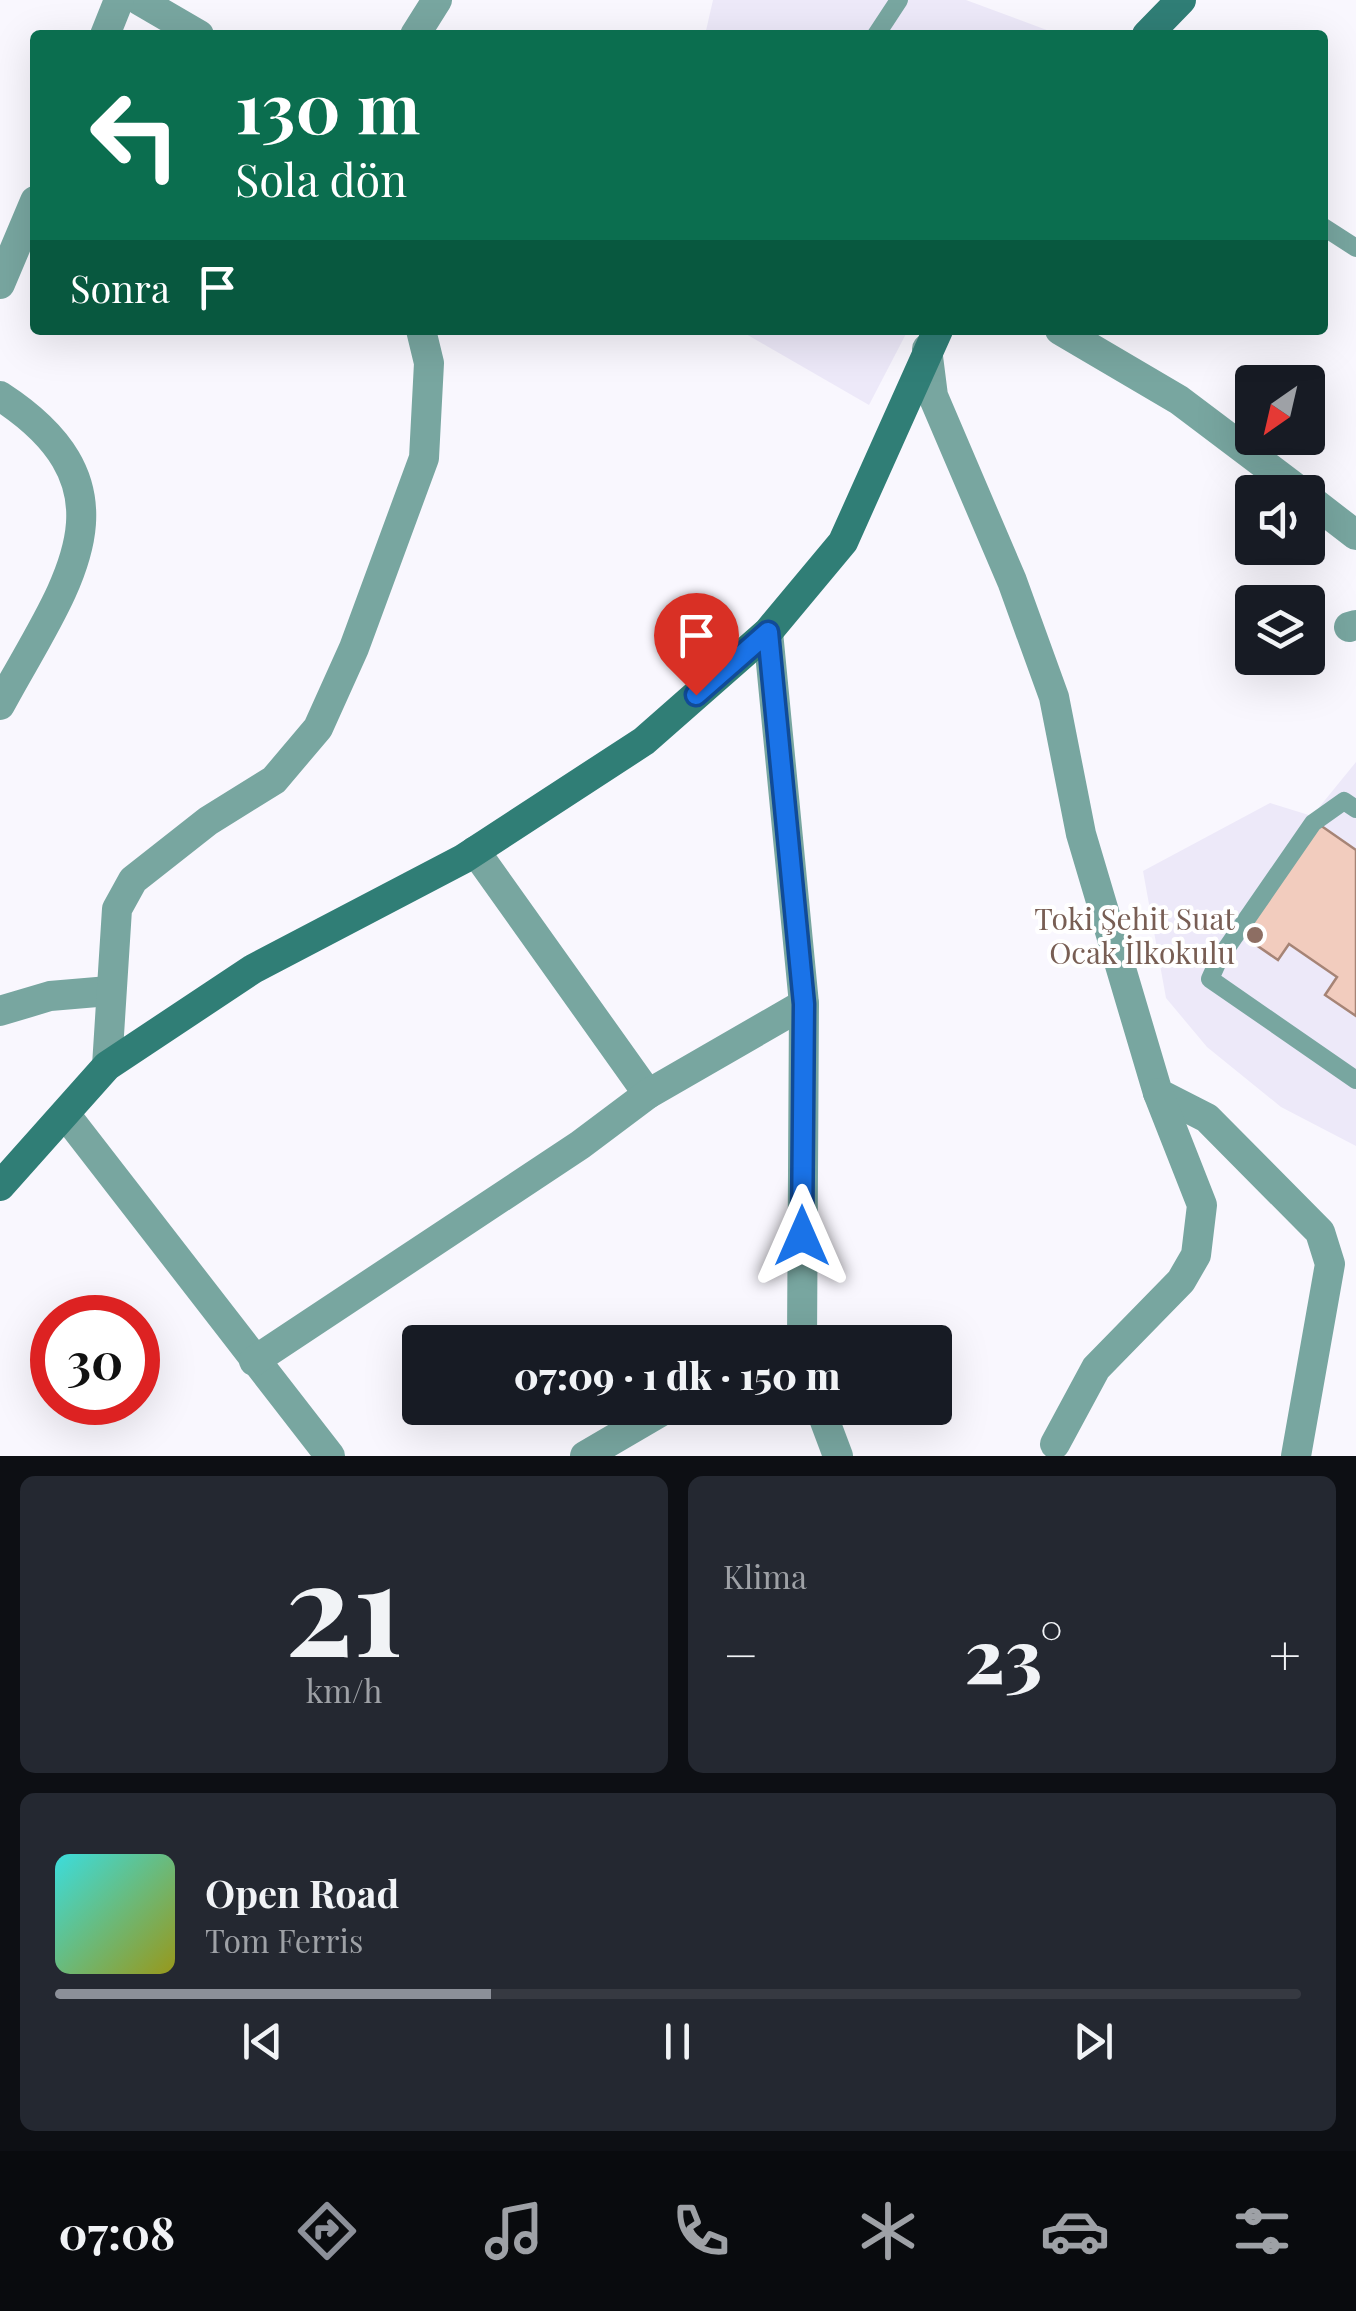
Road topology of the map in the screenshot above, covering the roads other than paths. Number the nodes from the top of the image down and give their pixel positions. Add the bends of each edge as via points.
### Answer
1 (120, 0) edge
2 (139, 0) edge
3 (437, 0) edge
4 (899, 0) edge
5 (1181, 0) edge
6 (107, 30) edge
7 (190, 30) edge
8 (418, 30) edge
9 (879, 30) edge
10 (1151, 30) edge
11 (30, 212) edge
12 (1328, 230) edge
13 (1356, 248) edge
14 (0, 284) edge
15 (422, 335) edge
16 (1068, 335) edge
17 (932, 340) edge
18 (0, 396) edge
19 (1278, 475) edge
20 (1325, 511) edge
21 (1356, 534) edge
22 (768, 632) junction
23 (0, 706) edge
24 (1356, 809) edge
25 (475, 850) junction
26 (109, 992) junction
27 (804, 1004) junction
28 (0, 1011) edge
29 (107, 1066) junction
30 (1356, 1080) edge
31 (1158, 1093) junction
32 (648, 1094) junction
33 (65, 1114) junction
34 (0, 1186) edge
35 (797, 1325) edge
36 (254, 1361) junction
37 (638, 1425) edge
38 (826, 1425) edge
39 (1055, 1444) dead end
40 (330, 1456) edge
41 (585, 1456) edge
42 (838, 1456) edge
43 (1296, 1456) edge

1 - 6 street
2 - 7 street
3 - 8 street
4 - 9 lane
5 - 10 street
11 - 14 street
12 - 13 lane
15 - 26 street via 428,362 424,458 318,728 274,780 133,880 118,909
16 - 19 street via 1179,400
17 - 22 street via 843,542
17 - 31 street via 934,396 1054,696 1081,834
18 - 23 street via 55,442 77,479 85,522 54,605
20 - 21 street
22 - 25 street via 644,741
22 - 27 street
24 - 30 lane via 1344,801 1313,824 1210,979
25 - 29 street via 253,969
25 - 32 street
26 - 28 street via 50,996
26 - 29 street
27 - 32 street
27 - 35 street
29 - 33 street
31 - 39 street via 1202,1205 1196,1255 1182,1281 1096,1368
31 - 43 street via 1207,1118 1320,1232 1330,1264
32 - 36 street
33 - 34 street
33 - 36 street
36 - 40 street
37 - 41 street
38 - 42 street

